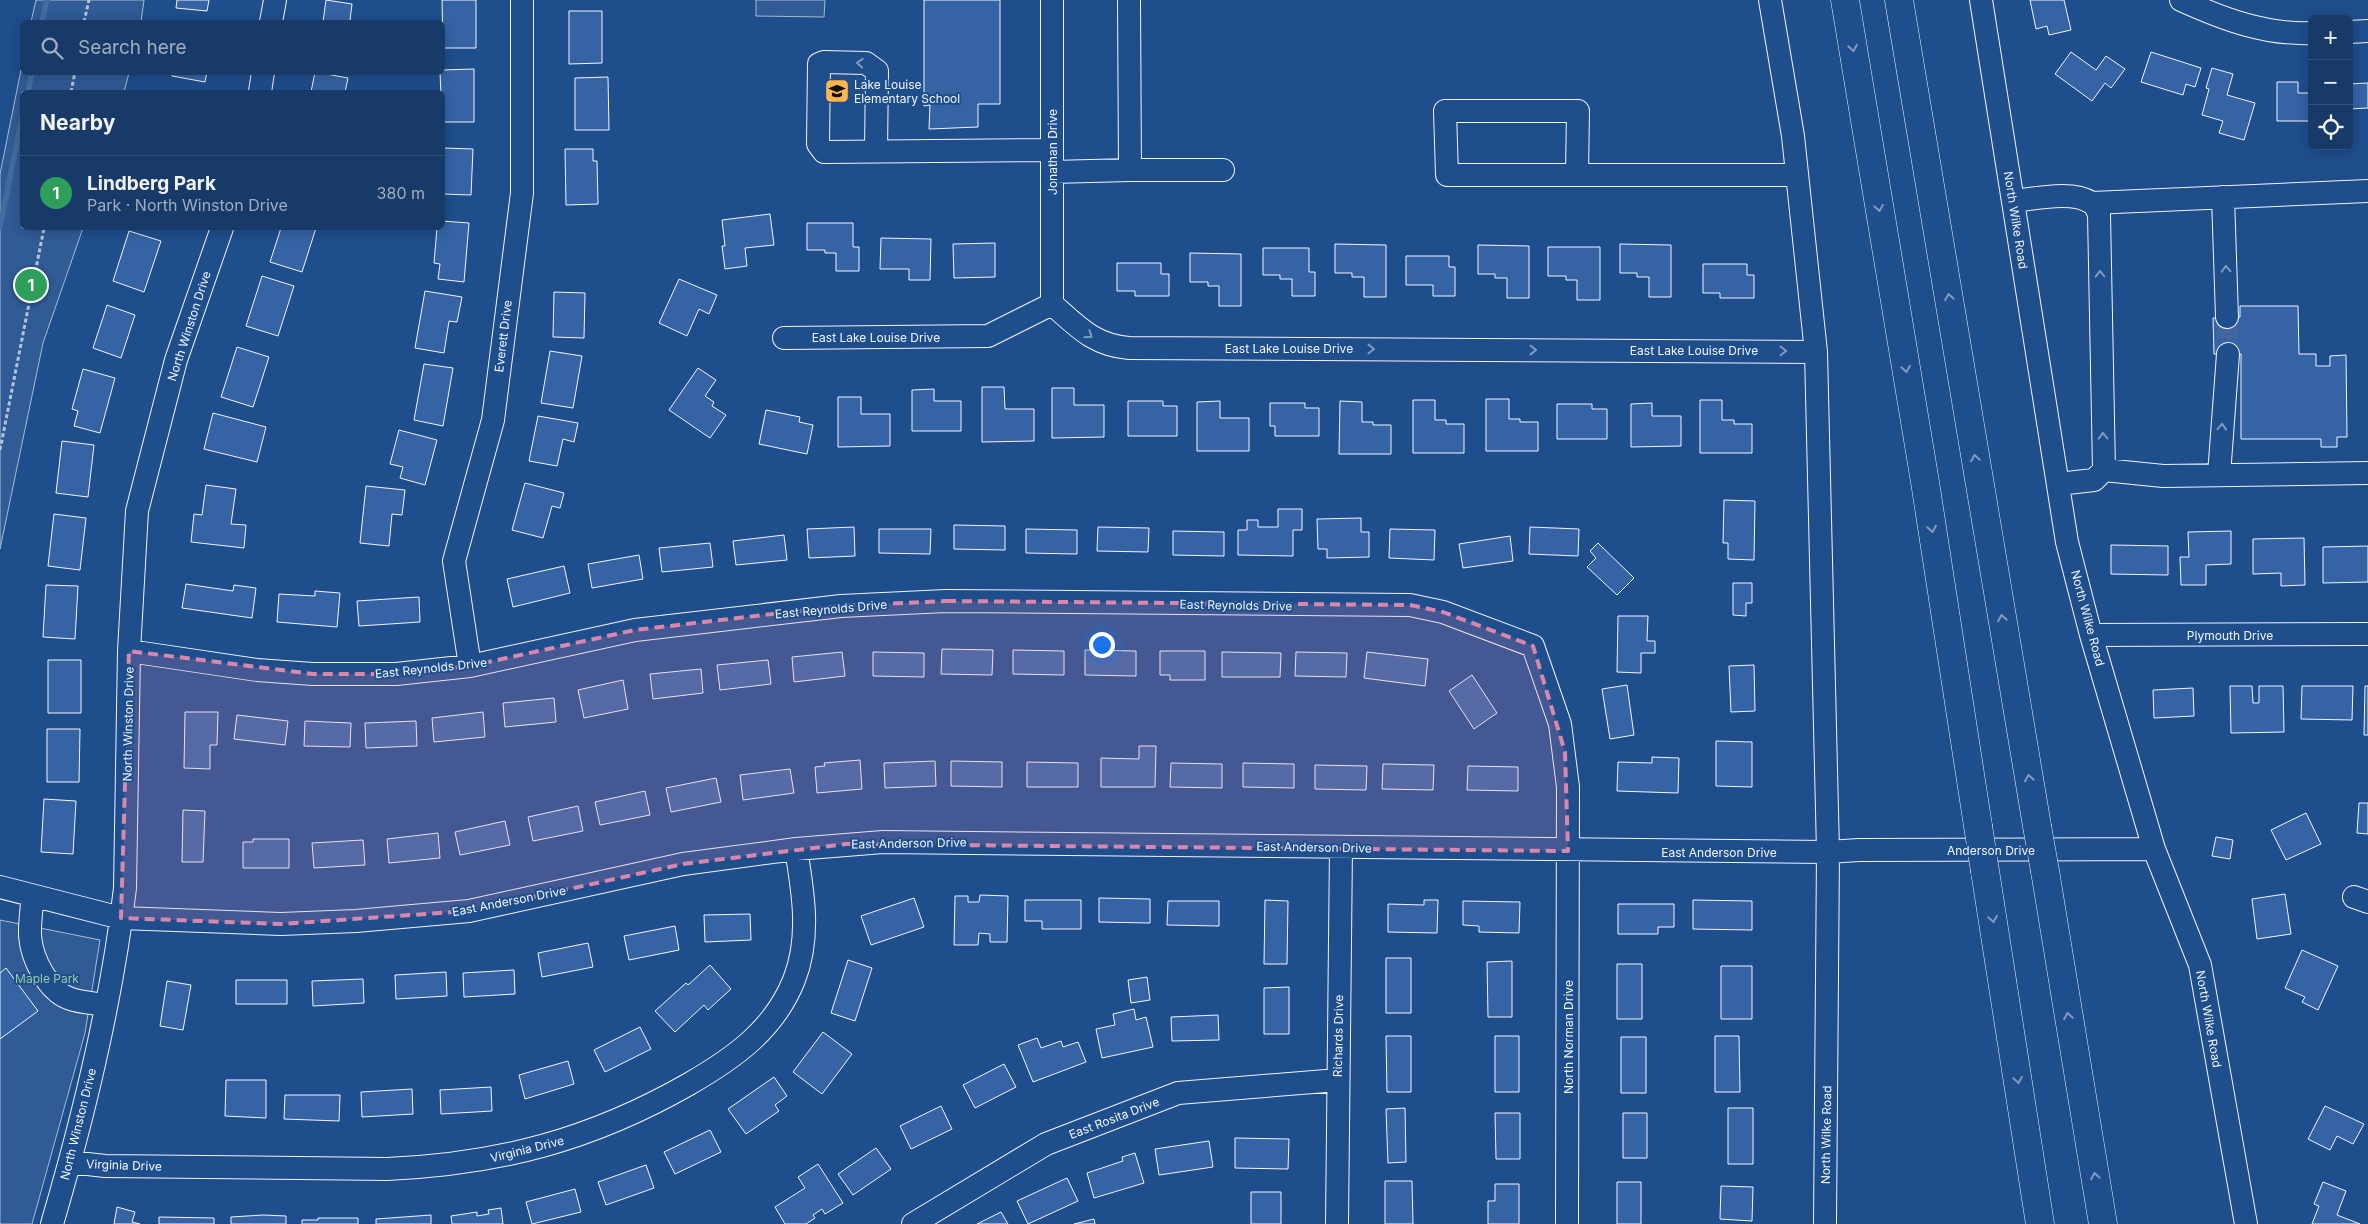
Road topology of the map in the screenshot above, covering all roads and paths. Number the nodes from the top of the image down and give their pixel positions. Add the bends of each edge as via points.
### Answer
1 (89, 0) edge
2 (275, 0) edge
3 (522, 0) edge
4 (1052, 0) edge
5 (1129, 0) edge
6 (1770, 0) edge
7 (1845, 0) edge
8 (1899, 0) edge
9 (1981, 0) edge
10 (2181, 0) edge
11 (84, 20) edge
12 (271, 20) edge
13 (2368, 31) edge
14 (2353, 32) edge
15 (2308, 33) edge
16 (74, 75) edge
17 (263, 75) edge
18 (71, 90) edge
19 (260, 90) edge
20 (876, 151) junction
21 (1052, 161) junction
22 (1130, 170) junction
23 (1223, 170) dead end
24 (1577, 174) junction
25 (1797, 176) junction
26 (2368, 191) edge
27 (2223, 197) junction
28 (2013, 201) junction
29 (2092, 203) junction
30 (44, 230) edge
31 (221, 230) edge
32 (1052, 304) junction
33 (2227, 317) tunnel mouth
34 (784, 338) dead end
35 (1816, 352) junction
36 (2228, 354) tunnel mouth
37 (0, 450) edge
38 (2104, 470) junction
39 (2368, 473) edge
40 (2219, 475) junction
41 (2058, 484) junction
42 (2368, 634) edge
43 (2091, 635) junction
44 (1533, 646) joint
45 (129, 651) junction
46 (470, 666) junction
47 (1341, 847) junction
48 (796, 849) junction
49 (2154, 849) junction
50 (1568, 850) junction
51 (1828, 852) junction
52 (0, 887) edge
53 (33, 896) junction
54 (122, 918) junction
55 (106, 1005) junction
56 (1338, 1080) junction
57 (70, 1162) junction
58 (52, 1224) edge
59 (913, 1224) edge
60 (1336, 1224) edge
61 (1567, 1224) edge
62 (1825, 1224) edge
63 (2040, 1224) edge
64 (2102, 1224) edge
65 (2246, 1224) edge

1 - 11 path
2 - 12 street
3 - 46 street, Everett Drive via 522,193 492,420 454,561
4 - 21 street, Jonathan Drive
5 - 22 street
6 - 25 street, North Wilke Road
7 -> 63 highway, bridge via 1925,482
64 -> 8 highway, bridge
9 - 28 street, North Wilke Road
10 - 15 street via 2224,20 2286,34
13 - 14 street
16 - 18 path
17 - 19 street
20 -> 20 street via 877,71 866,63 819,64 820,149 824,152
20 - 21 street
21 - 22 street
21 - 32 street, Jonathan Drive
22 - 23 street
24 - 24 street via 1447,175 1445,111 1578,112
24 - 25 street
25 - 35 street, North Wilke Road
26 - 27 street
27 - 29 street
33 -> 27 street
28 - 29 street via 2059,196 2080,197
28 - 41 street, North Wilke Road
38 -> 29 street via 2099,214
30 - 37 path
31 - 45 street, North Winston Drive via 176,360 137,511
32 - 34 street, East Lake Louise Drive via 988,336
32 -> 35 street, East Lake Louise Drive via 1090,337 1119,347
35 - 51 street, North Wilke Road
40 -> 36 street
38 - 40 street via 2163,476
38 - 41 street via 2094,480
39 - 40 street
41 - 43 street, North Wilke Road via 2067,542
42 - 43 street, Plymouth Drive
43 - 49 street, North Wilke Road
44 - 46 street, East Reynolds Drive via 1443,612 1410,605 946,601 841,606 635,630
44 - 50 street, North Norman Drive via 1560,724 1565,752
45 - 46 street, East Reynolds Drive via 257,670 313,674 396,674
45 - 54 street, North Winston Drive
47 - 48 street, East Anderson Drive via 919,842
47 - 50 street, East Anderson Drive
47 - 56 street, Richards Drive
48 - 54 street, East Anderson Drive via 683,864 469,911 281,924
48 - 57 street, Virginia Drive via 804,909 801,954 794,980 768,1024 740,1052 654,1103 603,1127 543,1146 466,1163 426,1167 106,1166
49 - 51 street, Anderson Drive
49 - 65 street, North Wilke Road via 2200,966
50 - 51 street, East Anderson Drive
50 - 61 street, North Norman Drive
51 - 62 street, North Wilke Road
52 - 53 street, East Anderson Drive
53 - 54 street, East Anderson Drive
53 - 55 street via 29,928 31,948 47,980 66,997
54 - 55 street, North Winston Drive
55 - 57 street, North Winston Drive
56 - 59 street, East Rosita Drive via 1178,1093 1046,1144
56 - 60 street, Richards Drive
57 - 58 street, North Winston Drive

